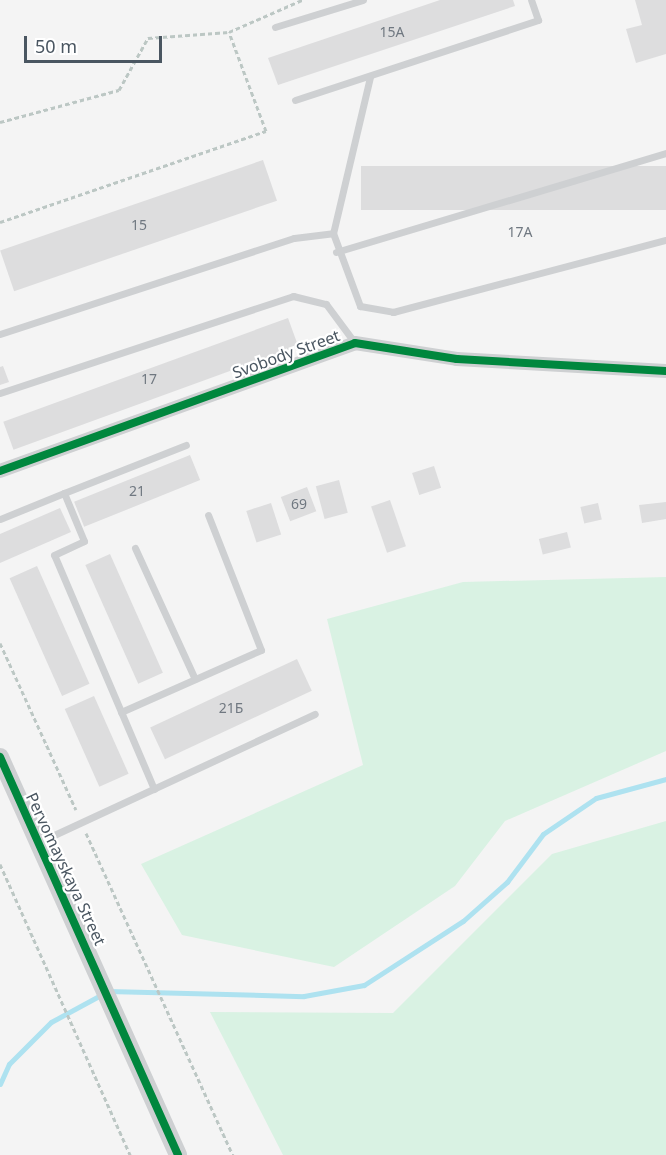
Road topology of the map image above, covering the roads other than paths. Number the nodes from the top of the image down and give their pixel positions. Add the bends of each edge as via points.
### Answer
1 (363, 0) edge
2 (531, 0) edge
3 (274, 27) dead end
4 (370, 77) junction
5 (295, 100) dead end
6 (666, 153) edge
7 (333, 233) junction
8 (666, 240) edge
9 (336, 252) junction
10 (0, 334) edge
11 (355, 344) junction
12 (666, 371) edge
13 (0, 393) edge
14 (186, 445) dead end
15 (0, 471) edge
16 (64, 493) junction
17 (208, 515) dead end
18 (0, 519) edge
19 (135, 548) dead end
20 (195, 679) junction
21 (121, 712) junction
22 (315, 714) dead end
23 (0, 757) edge
24 (154, 789) junction
25 (39, 842) junction
26 (178, 1155) edge

1 - 3 lane
2 - 4 lane via 538,20
4 - 5 lane
4 - 7 lane
6 - 9 lane
7 - 9 lane
7 - 10 lane via 294,238
8 - 9 lane via 393,312 360,306
11 - 12 street, Svobody Street via 457,359
11 - 13 lane via 326,303 293,296
11 - 15 street, Svobody Street
14 - 16 lane
16 - 18 lane
16 - 21 lane via 84,541 54,555
17 - 20 lane via 261,650
19 - 20 lane
20 - 21 lane
21 - 24 lane
22 - 24 lane
23 - 25 street, Pervomayskaya Street
24 - 25 lane
25 - 26 street, Pervomayskaya Street

